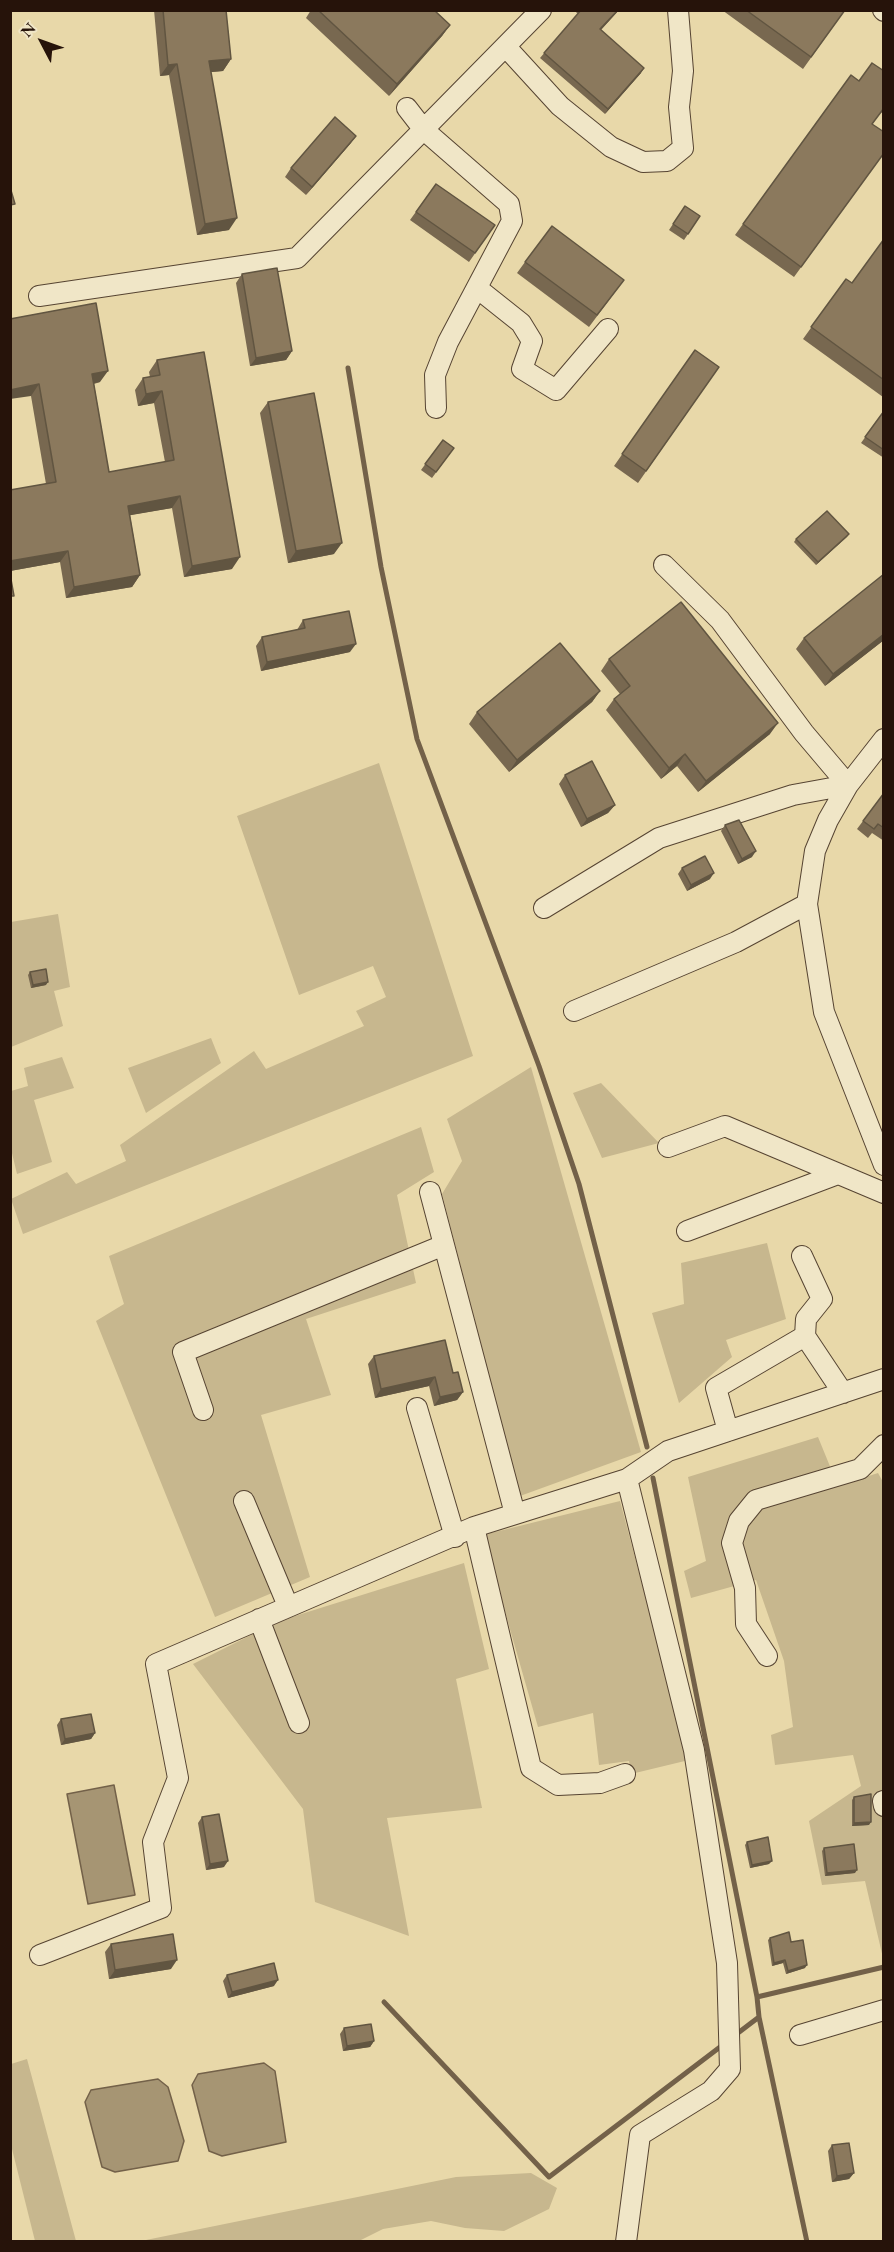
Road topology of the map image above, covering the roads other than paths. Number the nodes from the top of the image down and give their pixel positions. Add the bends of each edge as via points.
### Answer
1 (541, 10) edge
2 (678, 10) edge
3 (506, 47) junction
4 (407, 108) dead end
5 (424, 130) junction
6 (477, 288) junction
7 (39, 296) dead end
8 (608, 329) dead end
9 (436, 408) dead end
10 (664, 565) dead end
11 (884, 739) edge
12 (848, 785) junction
13 (807, 904) junction
14 (544, 908) dead end
15 (574, 1011) dead end
16 (668, 1147) dead end
17 (884, 1165) edge
18 (838, 1174) junction
19 (430, 1192) dead end
20 (884, 1193) edge
21 (687, 1231) dead end
22 (444, 1245) junction
23 (802, 1256) dead end
24 (805, 1336) junction
25 (884, 1379) edge
26 (843, 1393) junction
27 (417, 1408) dead end
28 (203, 1410) dead end
29 (728, 1431) junction
30 (884, 1445) edge
31 (627, 1479) junction
32 (244, 1501) dead end
33 (515, 1514) junction
34 (474, 1527) junction
35 (455, 1537) junction
36 (288, 1606) junction
37 (259, 1619) junction
38 (767, 1656) dead end
39 (299, 1723) dead end
40 (625, 1774) dead end
41 (883, 1801) edge
42 (884, 1806) edge
43 (40, 1955) dead end
44 (884, 2010) edge
45 (800, 2035) dead end
46 (626, 2241) edge

1 - 3 street
2 - 3 street via 683,148 667,161 643,162 611,147 560,106
3 - 5 street
4 - 5 street
5 - 6 street via 509,204 512,221
5 - 7 street via 297,258
6 - 8 street via 521,323 532,341 522,369 556,390
6 - 9 street via 435,375
10 - 12 street via 720,620
11 - 12 street
12 - 13 street via 815,851
12 - 14 street via 793,795 659,838
13 - 15 street via 736,942
13 - 17 street via 824,1012
16 - 18 street via 725,1126
18 - 20 street
18 - 21 street
19 - 22 street
22 - 28 street via 183,1352
22 - 33 street
23 - 24 street via 822,1299 806,1319
24 - 26 street
24 - 29 street via 716,1388
25 - 26 street
26 - 29 street
27 - 35 street
29 - 31 street via 668,1451
30 - 38 street via 860,1469 756,1500 739,1521 732,1543 745,1588 746,1624
31 - 33 street
31 - 46 street via 694,1750 726,1963 730,2069 711,2091 640,2135
32 - 36 street
33 - 34 street
34 - 35 street
34 - 40 street via 531,1768 558,1785 600,1783
35 - 36 street
36 - 37 street
37 - 39 street
37 - 43 street via 156,1664 178,1778 153,1842 161,1908
41 - 42 street
44 - 45 street

